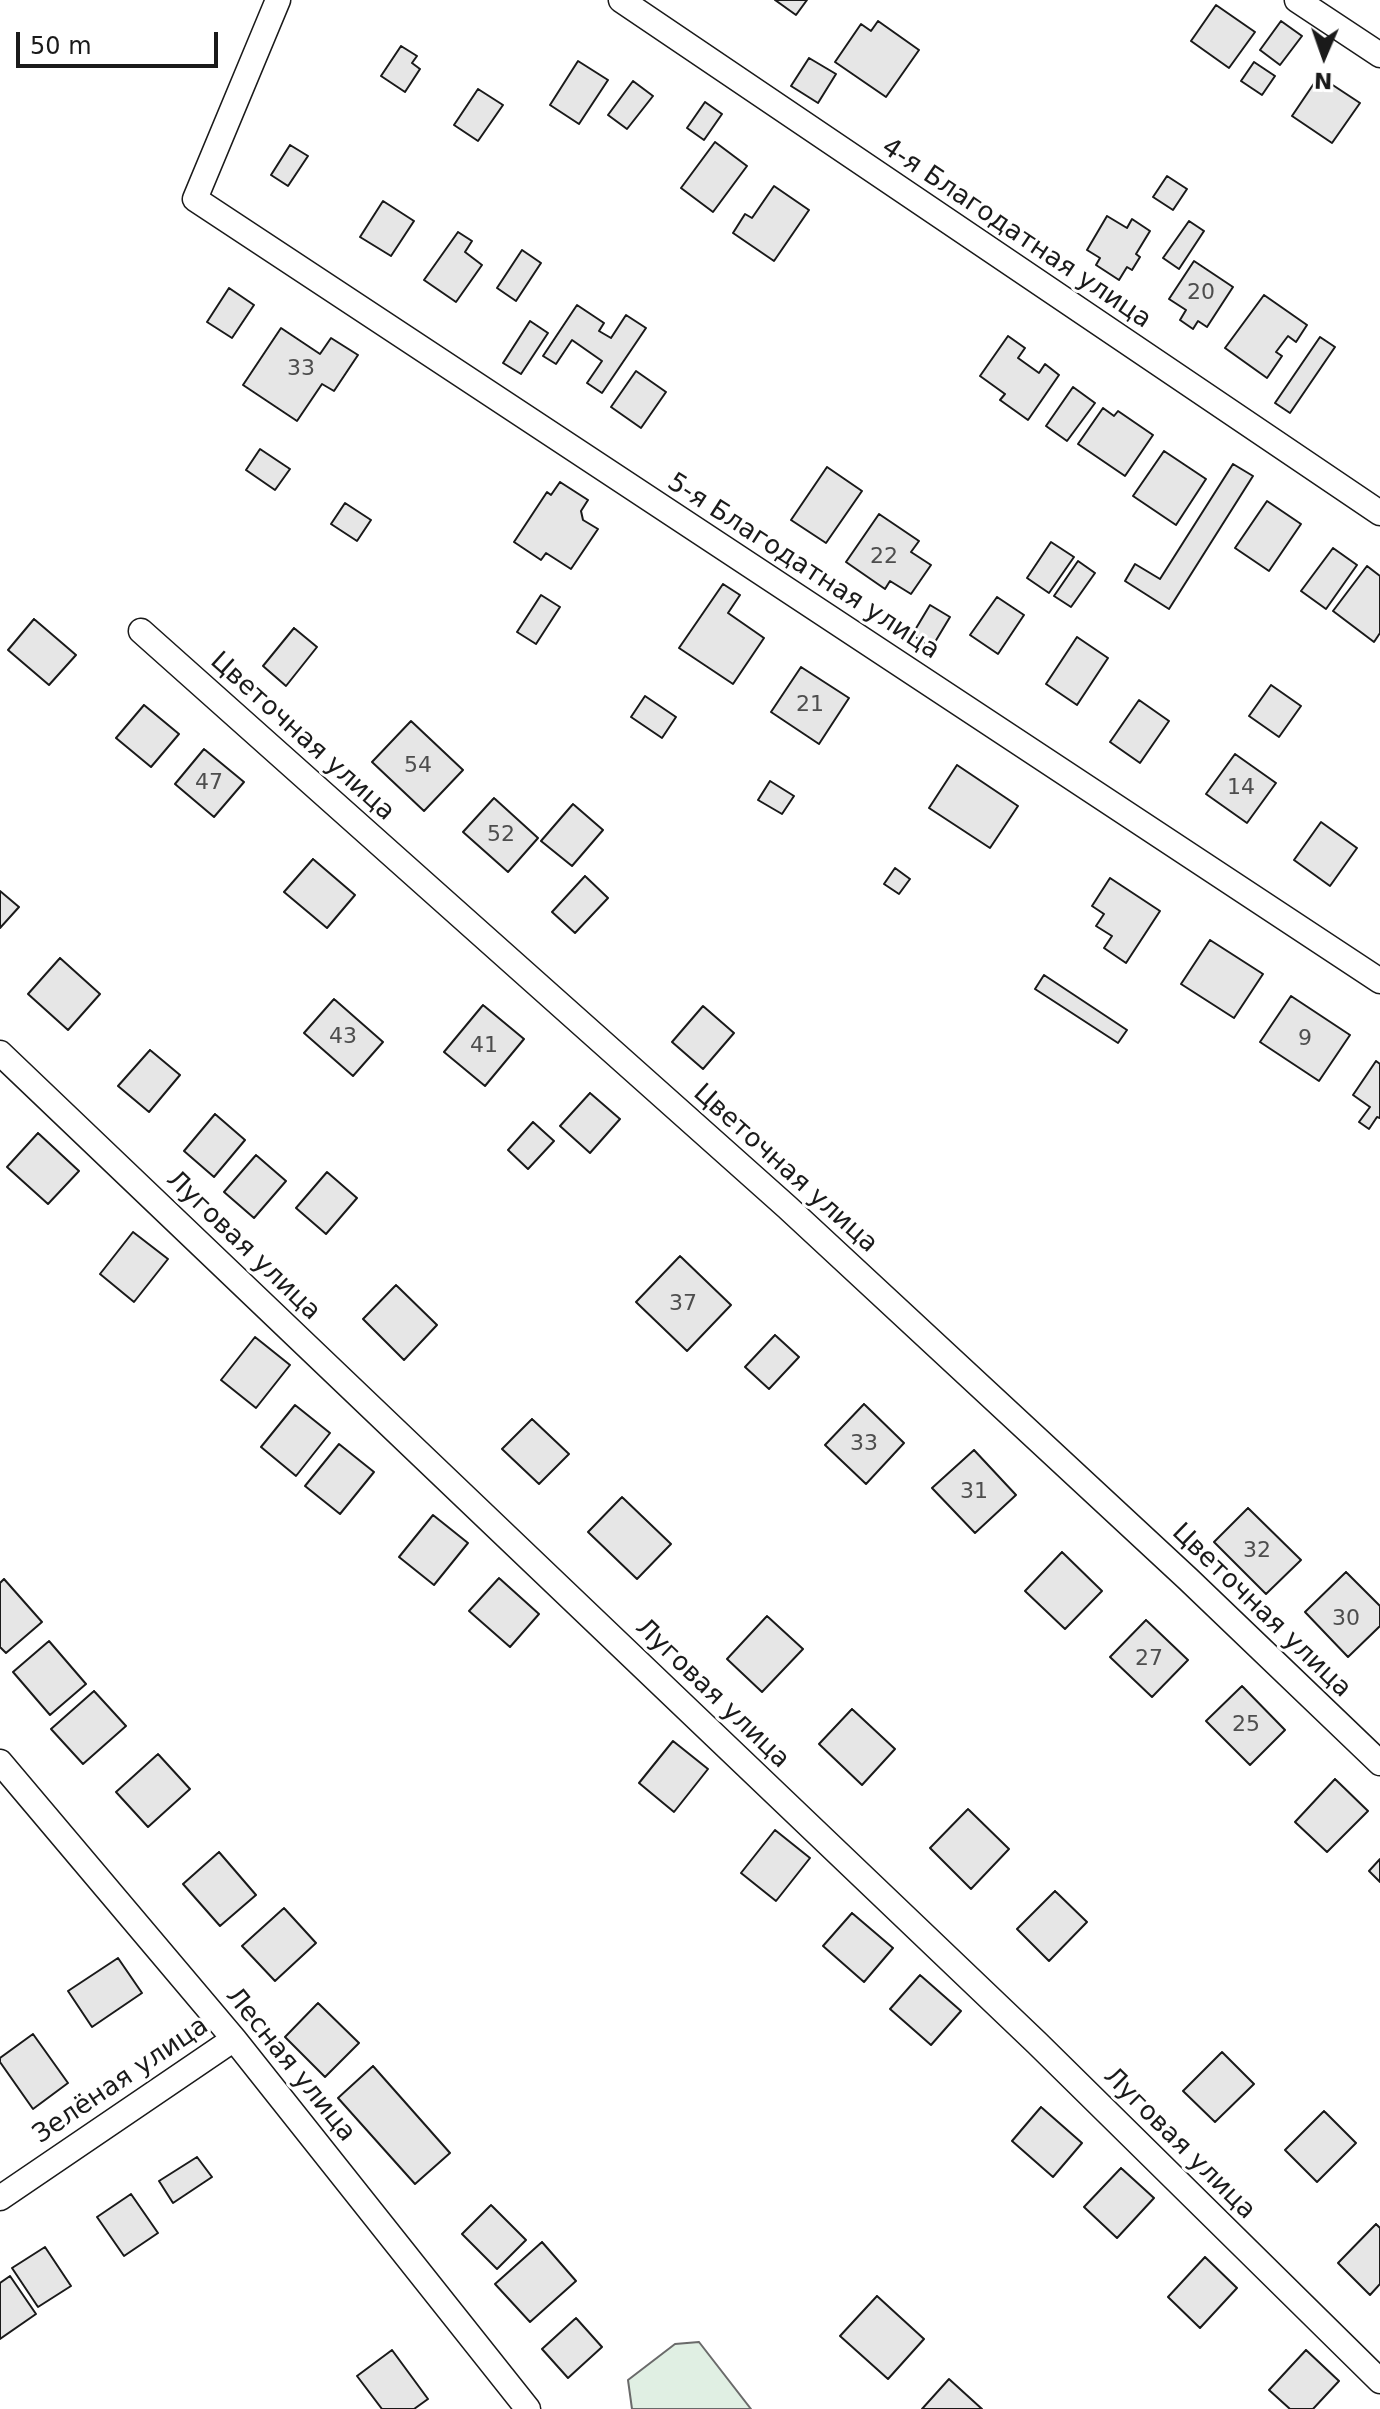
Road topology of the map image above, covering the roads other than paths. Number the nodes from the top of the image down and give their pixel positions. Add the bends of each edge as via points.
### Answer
1 (278, 0) edge
2 (621, 0) edge
3 (1297, 0) edge
4 (1380, 55) edge
5 (1380, 513) edge
6 (141, 631) dead end
7 (1380, 981) edge
8 (0, 1053) edge
9 (0, 1762) edge
10 (1380, 1763) edge
11 (234, 2039) junction
12 (0, 2198) edge
13 (1380, 2381) edge
14 (519, 2406) edge

1 - 7 street, 5-я Благодатная улица via 195,199
2 - 5 street, 4-я Благодатная улица
3 - 4 street
6 - 10 street, Цветочная улица via 787,1207
8 - 13 street, Луговая улица via 1037,2043
9 - 11 street, Лесная улица
11 - 12 street, Зелёная улица
11 - 14 street, Лесная улица

